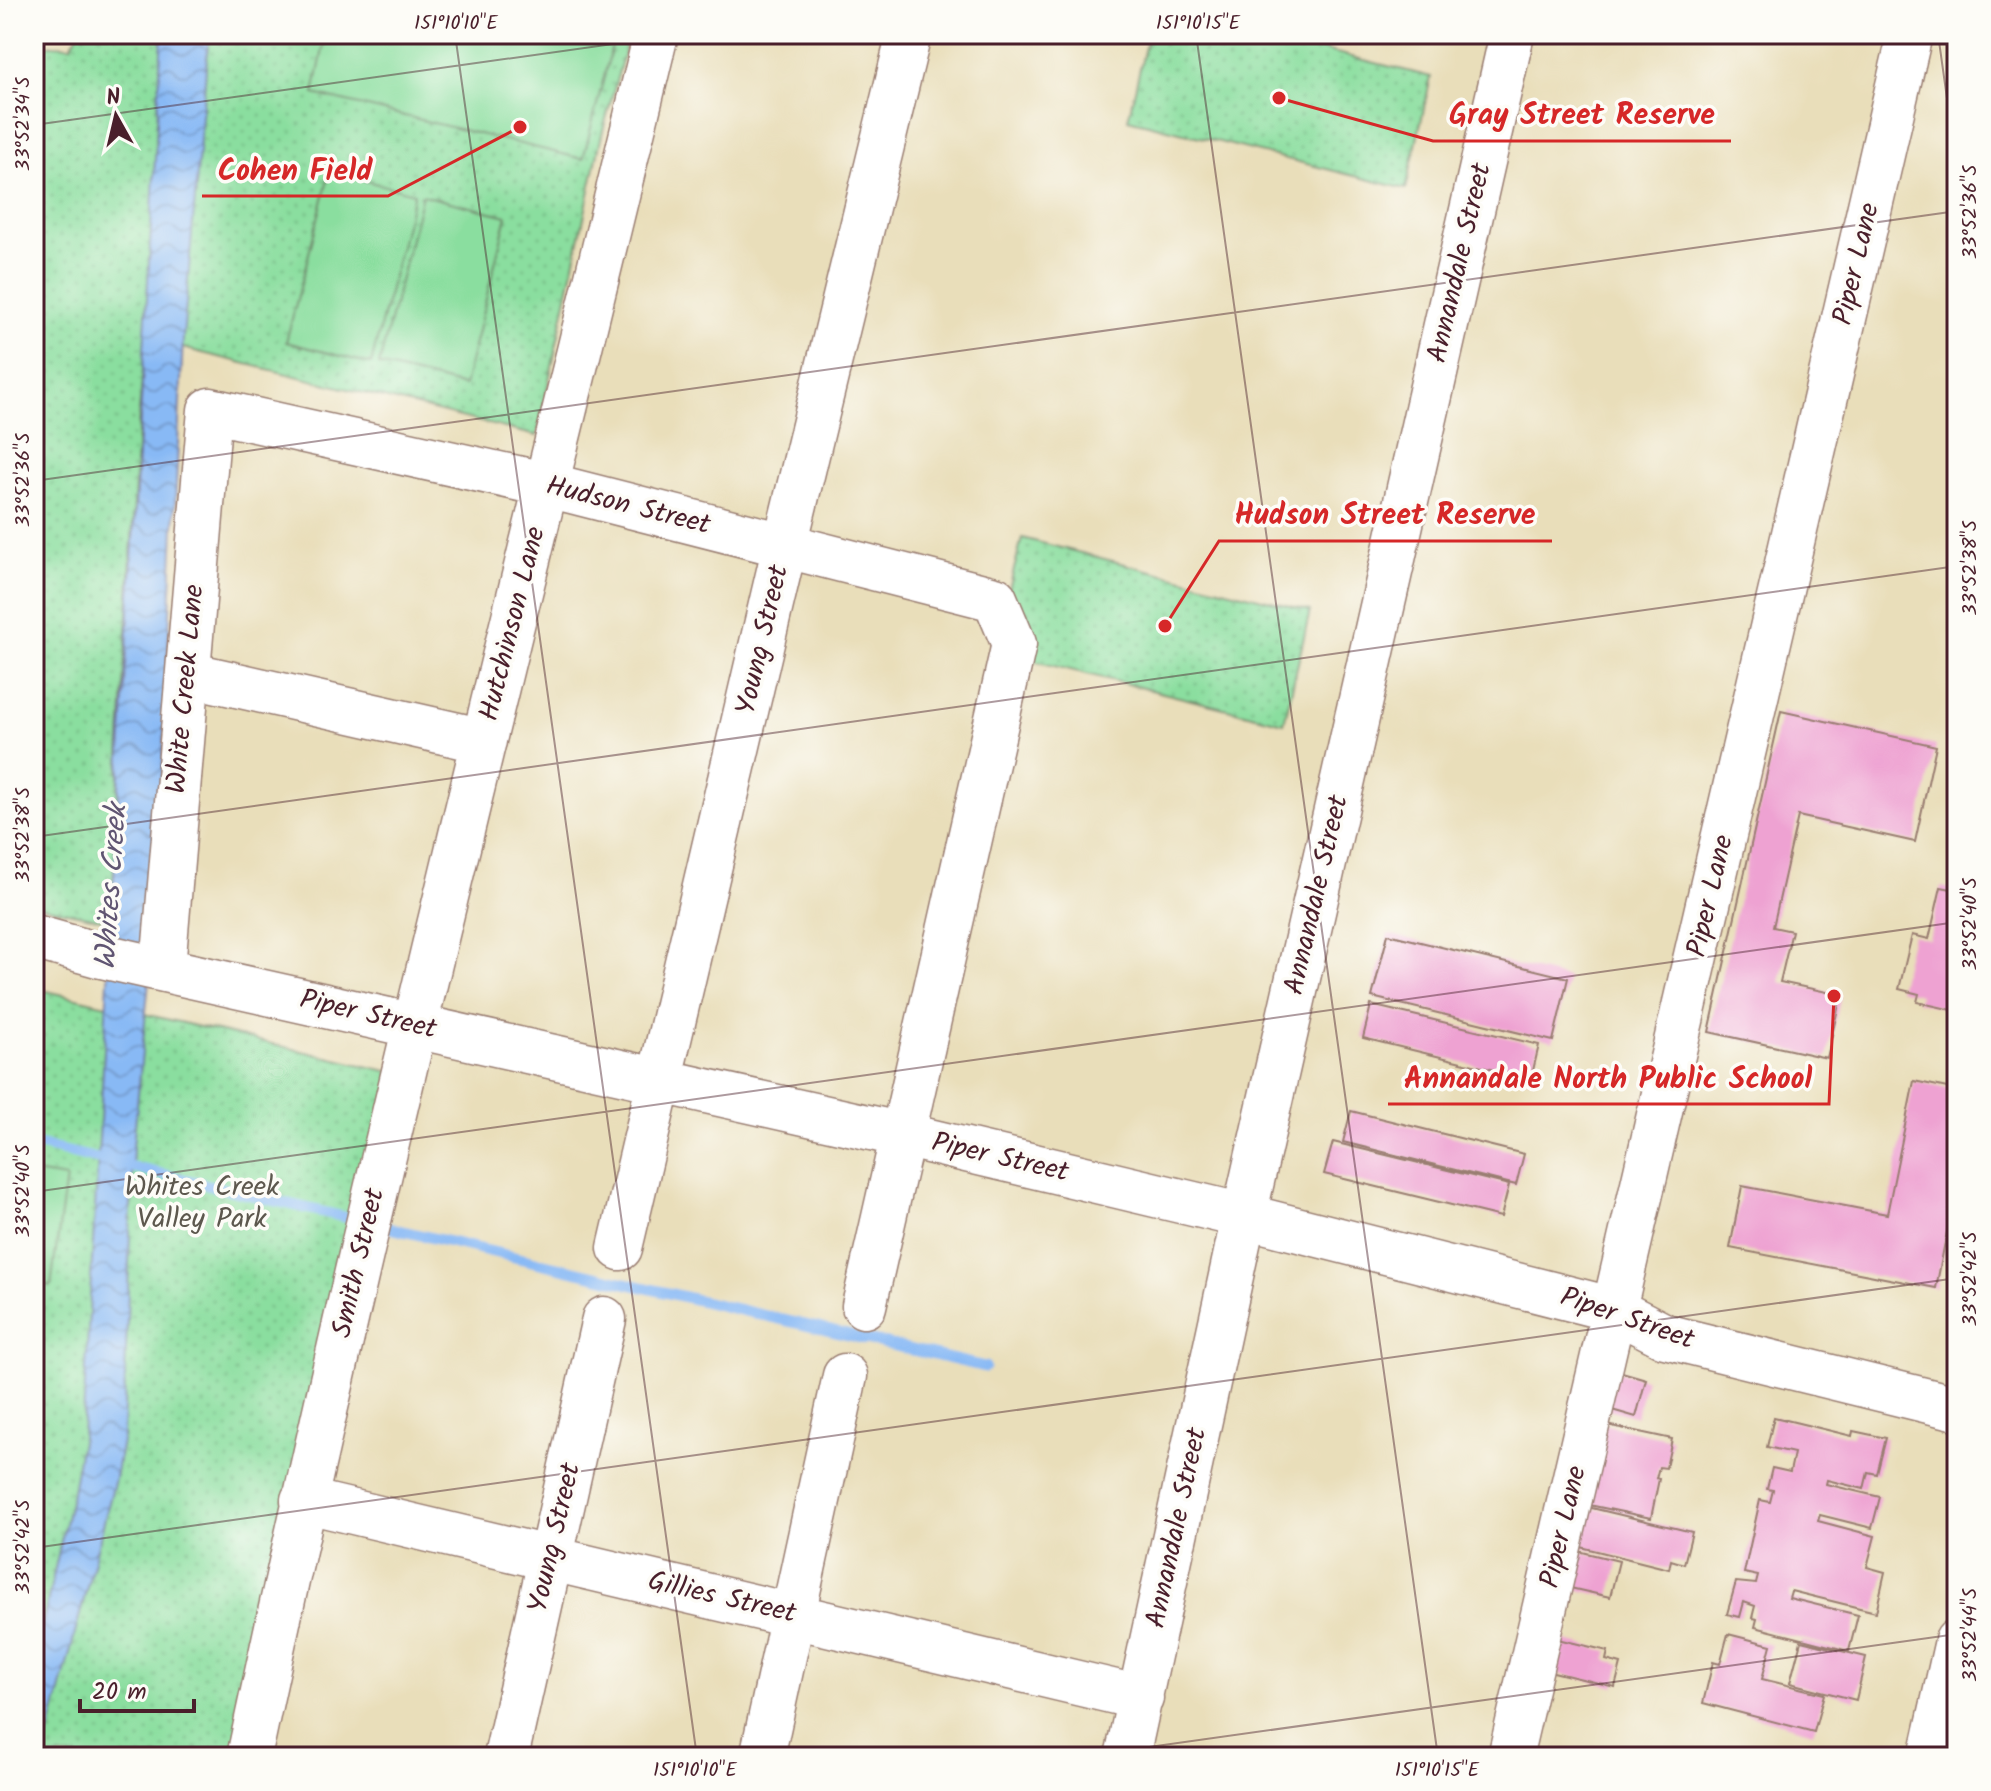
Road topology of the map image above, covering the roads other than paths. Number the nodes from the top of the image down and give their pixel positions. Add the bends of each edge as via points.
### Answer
1 (656, 34) edge
2 (909, 34) edge
3 (1512, 34) edge
4 (1910, 34) edge
5 (210, 410) joint
6 (548, 485) junction
7 (785, 545) junction
8 (188, 674) junction
9 (484, 741) junction
10 (34, 937) edge
11 (160, 968) junction
12 (415, 1026) junction
13 (660, 1082) junction
14 (903, 1135) junction
15 (1244, 1216) junction
16 (620, 1248) dead end
17 (864, 1306) dead end
18 (1615, 1310) junction
19 (604, 1319) dead end
20 (845, 1376) dead end
21 (1957, 1408) edge
22 (303, 1500) junction
23 (550, 1557) junction
24 (795, 1615) junction
25 (1957, 1641) edge
26 (1141, 1698) junction
27 (249, 1757) edge
28 (506, 1757) edge
29 (762, 1757) edge
30 (1127, 1757) edge
31 (1510, 1757) edge
32 (1931, 1757) edge

1 - 6 street, Hutchinson Lane
2 - 7 street, Young Street
3 - 15 street, Annandale Street
4 - 18 street, Piper Lane
5 - 6 street, Hudson Street
5 - 8 street, White Creek Lane
6 - 7 street, Hudson Street
6 - 9 street, Hutchinson Lane
7 - 13 street, Young Street
7 - 14 street, Hudson Street via 995,599 1014,644
8 - 9 street
8 - 11 street, White Creek Lane
9 - 12 street, Hutchinson Lane
10 - 11 street, Piper Street
11 - 12 street, Piper Street
12 - 13 street, Piper Street
12 - 22 street, Smith Street
13 - 14 street, Piper Street
13 - 16 street, Young Street
14 - 15 street, Piper Street
14 - 17 street
15 - 18 street, Piper Street
15 - 26 street, Annandale Street
18 - 21 street, Piper Street via 1665,1336
18 - 31 street, Piper Lane
19 - 23 street, Young Street
20 - 24 street
22 - 23 street, Gillies Street
22 - 27 street, Smith Street
23 - 24 street, Gillies Street
23 - 28 street, Young Street
24 - 26 street, Gillies Street
24 - 29 street
25 - 32 street
26 - 30 street, Annandale Street

